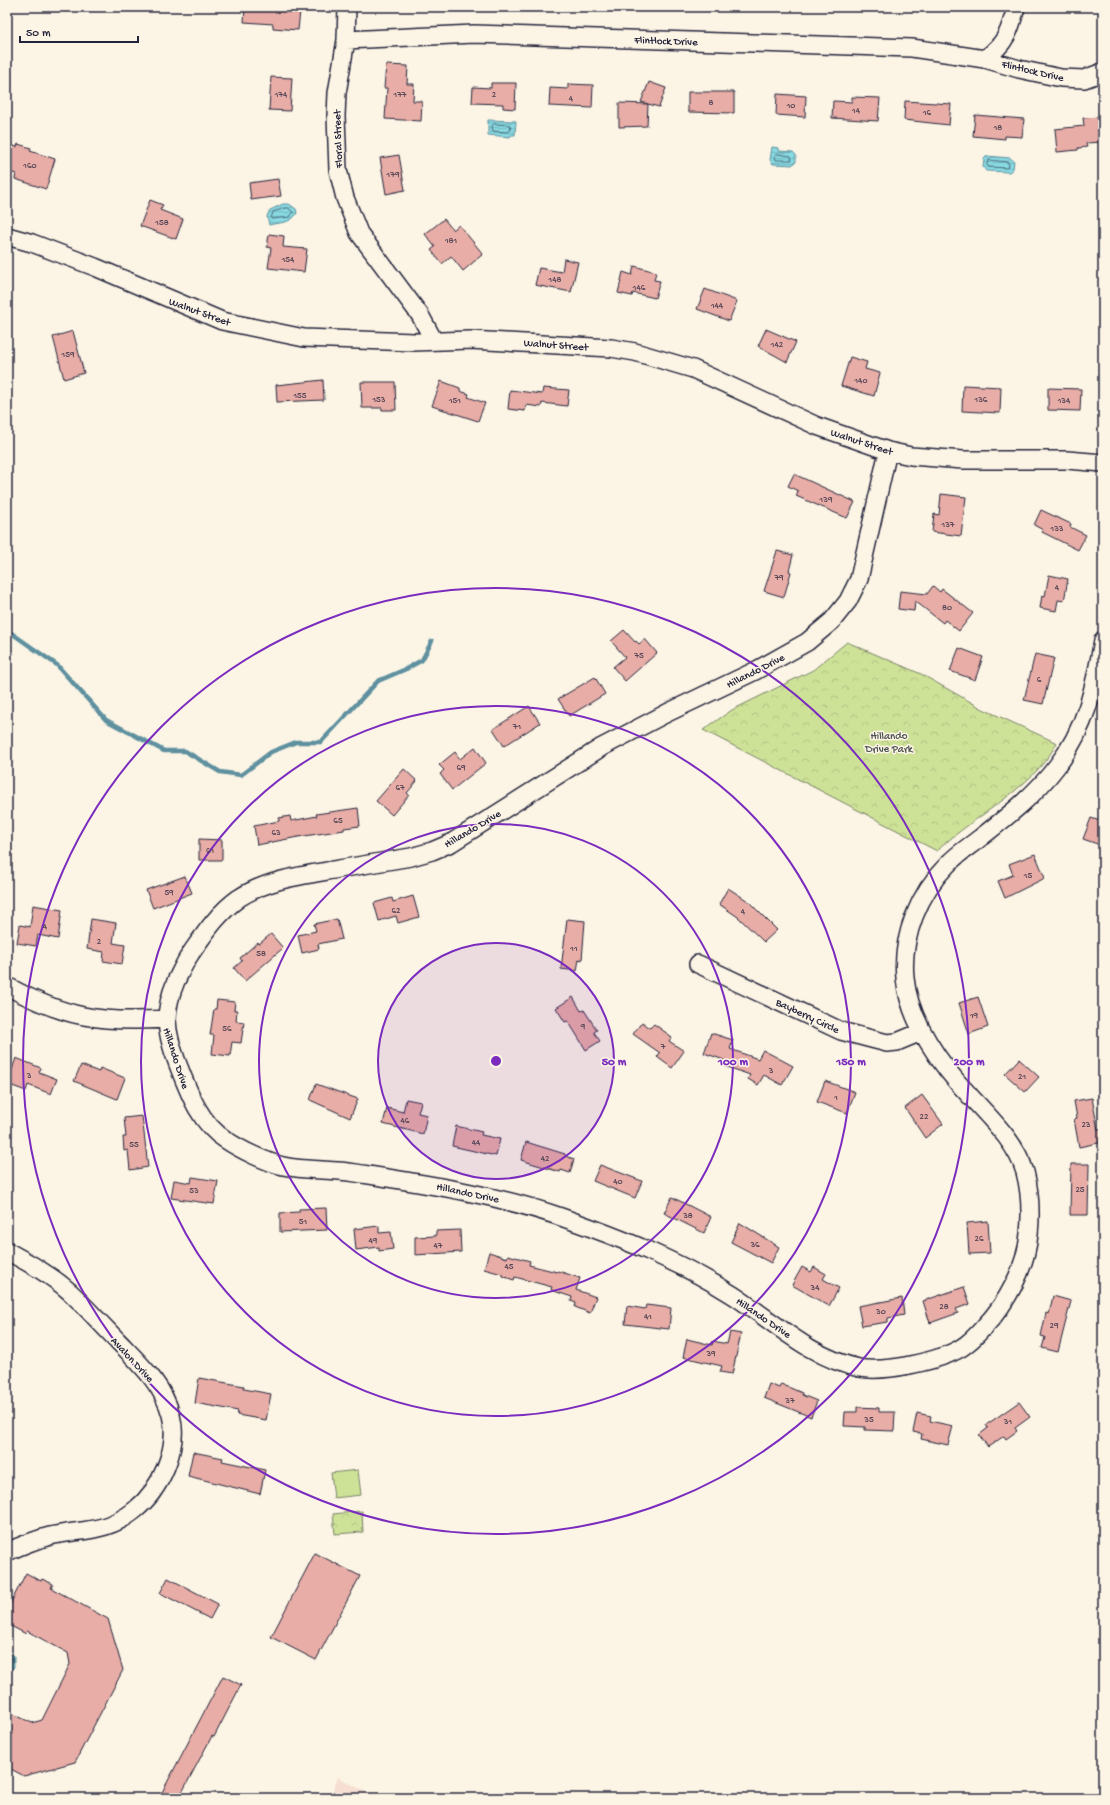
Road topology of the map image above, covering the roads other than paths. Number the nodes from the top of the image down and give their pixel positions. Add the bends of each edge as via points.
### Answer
1 (347, 7) edge
2 (1016, 7) edge
3 (346, 40) junction
4 (985, 59) junction
5 (1103, 72) edge
6 (7, 236) edge
7 (434, 341) junction
8 (888, 451) junction
9 (1103, 463) edge
10 (1103, 640) edge
11 (698, 964) dead end
12 (7, 986) edge
13 (166, 1019) junction
14 (921, 1032) junction
15 (7, 1251) edge
16 (7, 1552) edge

1 - 3 street, Floral Street
2 - 4 street, Flintlock Drive via 1003,44
3 - 4 street, Flintlock Drive via 474,34 912,48
3 - 7 street, Floral Street via 337,93 336,116 338,170 345,198 359,233 420,315
4 - 5 street, Flintlock Drive via 1062,78 1084,79
6 - 7 street, Walnut Street via 88,265 222,321 304,338
7 - 8 street, Walnut Street via 543,342 635,352 693,369 817,426
8 - 9 street, Walnut Street via 911,456 964,460 1067,460
8 - 13 street, Hillando Drive via 859,579 848,601 832,621 807,642 755,671 602,747 451,843 411,857 276,881 250,892 215,920 184,963 168,1000
10 - 14 street, Hillando Drive via 1089,707 1079,731 1060,762 1019,807 948,863 928,890 913,917 906,946 905,978
11 - 14 street, Bayberry Circle via 841,1031 887,1043 897,1042
12 - 13 street via 57,1010 85,1017 126,1021
13 - 14 street, Hillando Drive via 172,1050 196,1107 211,1128 238,1148 281,1166 342,1170 462,1190 499,1198 556,1216 674,1262 730,1294 815,1352 852,1367 871,1370 946,1355 970,1342 1004,1303 1020,1272 1028,1245 1029,1196 1019,1156 1001,1130 960,1086
15 - 16 street, Avalon Drive via 34,1265 70,1292 147,1371 160,1389 172,1416 172,1429 170,1453 165,1470 146,1500 134,1510 101,1529 48,1537

